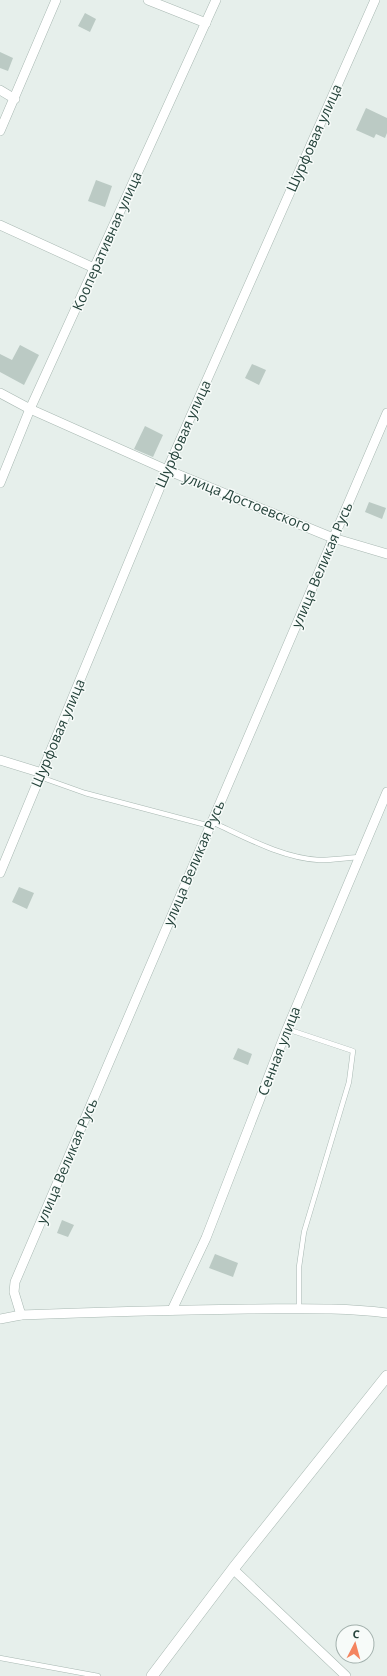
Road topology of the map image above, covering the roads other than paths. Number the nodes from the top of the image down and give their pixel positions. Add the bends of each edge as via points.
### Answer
1 (56, 0) edge
2 (148, 0) edge
3 (216, 0) edge
4 (375, 0) edge
5 (206, 23) junction
6 (0, 90) edge
7 (15, 99) junction
8 (0, 131) edge
9 (0, 225) edge
10 (94, 268) junction
11 (0, 393) edge
12 (30, 409) junction
13 (387, 413) edge
14 (167, 470) junction
15 (0, 483) edge
16 (334, 538) junction
17 (387, 554) edge
18 (0, 760) edge
19 (41, 775) junction
20 (387, 792) edge
21 (211, 824) junction
22 (359, 857) junction
23 (0, 872) edge
24 (287, 1029) junction
25 (299, 1309) junction
26 (172, 1310) junction
27 (387, 1313) edge
28 (21, 1315) junction
29 (0, 1319) edge
30 (387, 1376) edge
31 (233, 1569) junction
32 (0, 1658) edge
33 (98, 1676) edge
34 (152, 1676) edge
35 (346, 1676) edge

1 - 7 street
2 - 5 street
3 - 5 street, Кооперативная улица
4 - 14 street, Шурфовая улица
5 - 10 street, Кооперативная улица
6 - 7 street
7 - 8 street
9 - 10 street
10 - 12 street, Кооперативная улица
11 - 12 street, улица Достоевского
12 - 14 street, улица Достоевского
12 - 15 street, Кооперативная улица
13 - 16 street, улица Великая Русь
14 - 16 street, улица Достоевского
14 - 19 street, Шурфовая улица
16 - 17 street, улица Достоевского
16 - 21 street, улица Великая Русь
18 - 19 street
19 - 21 lane via 84,793
19 - 23 street, Шурфовая улица
20 - 22 street, Сенная улица
21 - 22 lane via 293,856 318,860
21 - 28 street, улица Великая Русь via 15,1282 14,1292
22 - 24 street, Сенная улица
24 - 25 lane via 353,1051 349,1082 304,1232 299,1267
24 - 26 street, Сенная улица via 209,1231
25 - 26 street
25 - 27 street
26 - 28 street
28 - 29 street
30 - 31 street
31 - 34 street
31 - 35 street
32 - 33 lane

